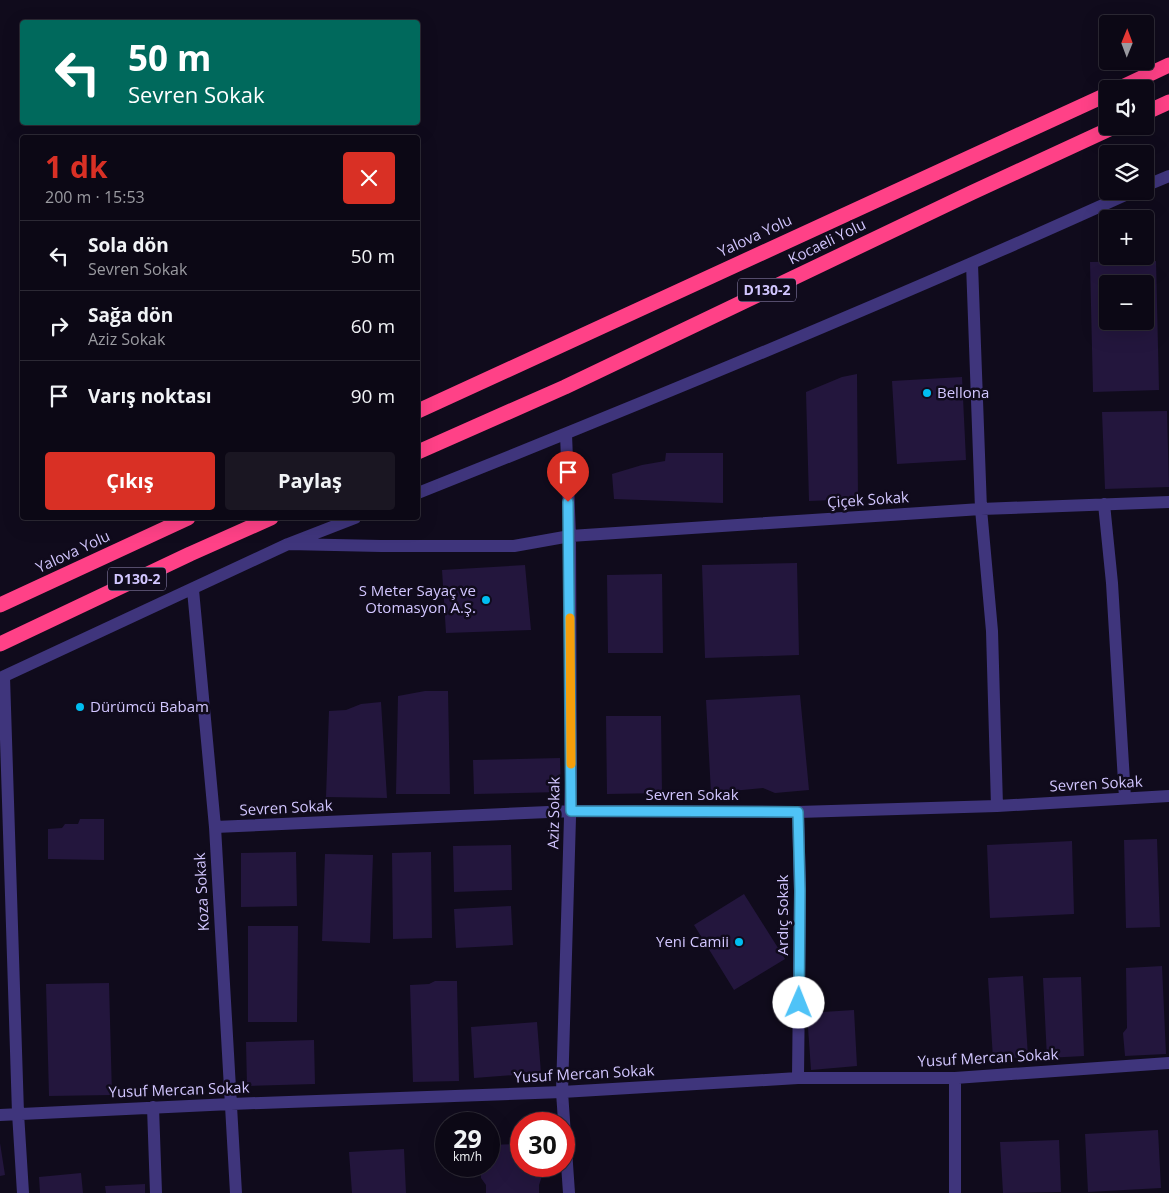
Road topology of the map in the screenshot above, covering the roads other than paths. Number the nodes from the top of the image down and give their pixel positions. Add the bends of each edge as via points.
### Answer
1 (1169, 65) edge
2 (1137, 80) edge
3 (1099, 98) edge
4 (1169, 102) edge
5 (1154, 109) edge
6 (1099, 134) edge
7 (1169, 176) edge
8 (1154, 182) edge
9 (1114, 200) edge
10 (972, 264) junction
11 (420, 410) edge
12 (566, 434) junction
13 (420, 451) edge
14 (420, 492) edge
15 (1169, 502) edge
16 (1104, 504) junction
17 (981, 508) junction
18 (184, 520) edge
19 (266, 520) edge
20 (350, 520) edge
21 (570, 536) junction
22 (288, 544) junction
23 (193, 590) junction
24 (0, 605) edge
25 (1, 643) edge
26 (2, 678) edge
27 (1169, 796) edge
28 (1125, 798) junction
29 (997, 806) junction
30 (571, 811) junction
31 (798, 812) junction
32 (215, 827) junction
33 (1169, 1063) edge
34 (798, 1078) junction
35 (955, 1078) junction
36 (562, 1092) junction
37 (230, 1104) junction
38 (153, 1107) junction
39 (18, 1113) junction
40 (0, 1115) edge
41 (23, 1193) edge
42 (156, 1193) edge
43 (236, 1193) edge
44 (569, 1193) edge
45 (955, 1193) edge

1 - 2 highway
3 - 11 highway, Yalova Yolu / D130-2
4 - 5 highway
6 - 13 highway, Kocaeli̇ Yolu / D130-2 via 564,387
7 - 8 street
9 - 10 street
10 - 12 street
10 - 17 street
12 - 14 street
12 - 21 street, Aziz Sokak
15 - 16 street, Çiçek Sokak
16 - 17 street, Çiçek Sokak
16 - 28 street
17 - 21 street, Çiçek Sokak
17 - 29 street via 992,631
18 - 24 highway, Yalova Yolu / D130-2
19 - 25 highway, D130-2
20 - 22 street
21 - 22 street, Çiçek Sokak via 514,546
21 - 30 street, Aziz Sokak
22 - 23 street
23 - 26 street
23 - 32 street, Koza Sokak
26 - 39 street
27 - 28 street, Sevren Sokak
28 - 29 street, Sevren Sokak
29 - 31 street, Sevren Sokak
30 - 31 street, Sevren Sokak
30 - 32 street, Sevren Sokak
30 - 36 street, Aziz Sokak
31 - 34 street, Ardıç Sokak
32 - 37 street, Koza Sokak
33 - 35 street, Yusuf Mercan Sokak
34 - 35 street, Yusuf Mercan Sokak
34 - 36 street, Yusuf Mercan Sokak
35 - 45 street
36 - 37 street, Yusuf Mercan Sokak
36 - 44 street, Aziz Sokak
37 - 38 street, Yusuf Mercan Sokak
37 - 43 street, Koza Sokak
38 - 39 street, Yusuf Mercan Sokak
38 - 42 street
39 - 40 street, Yusuf Mercan Sokak
39 - 41 street

